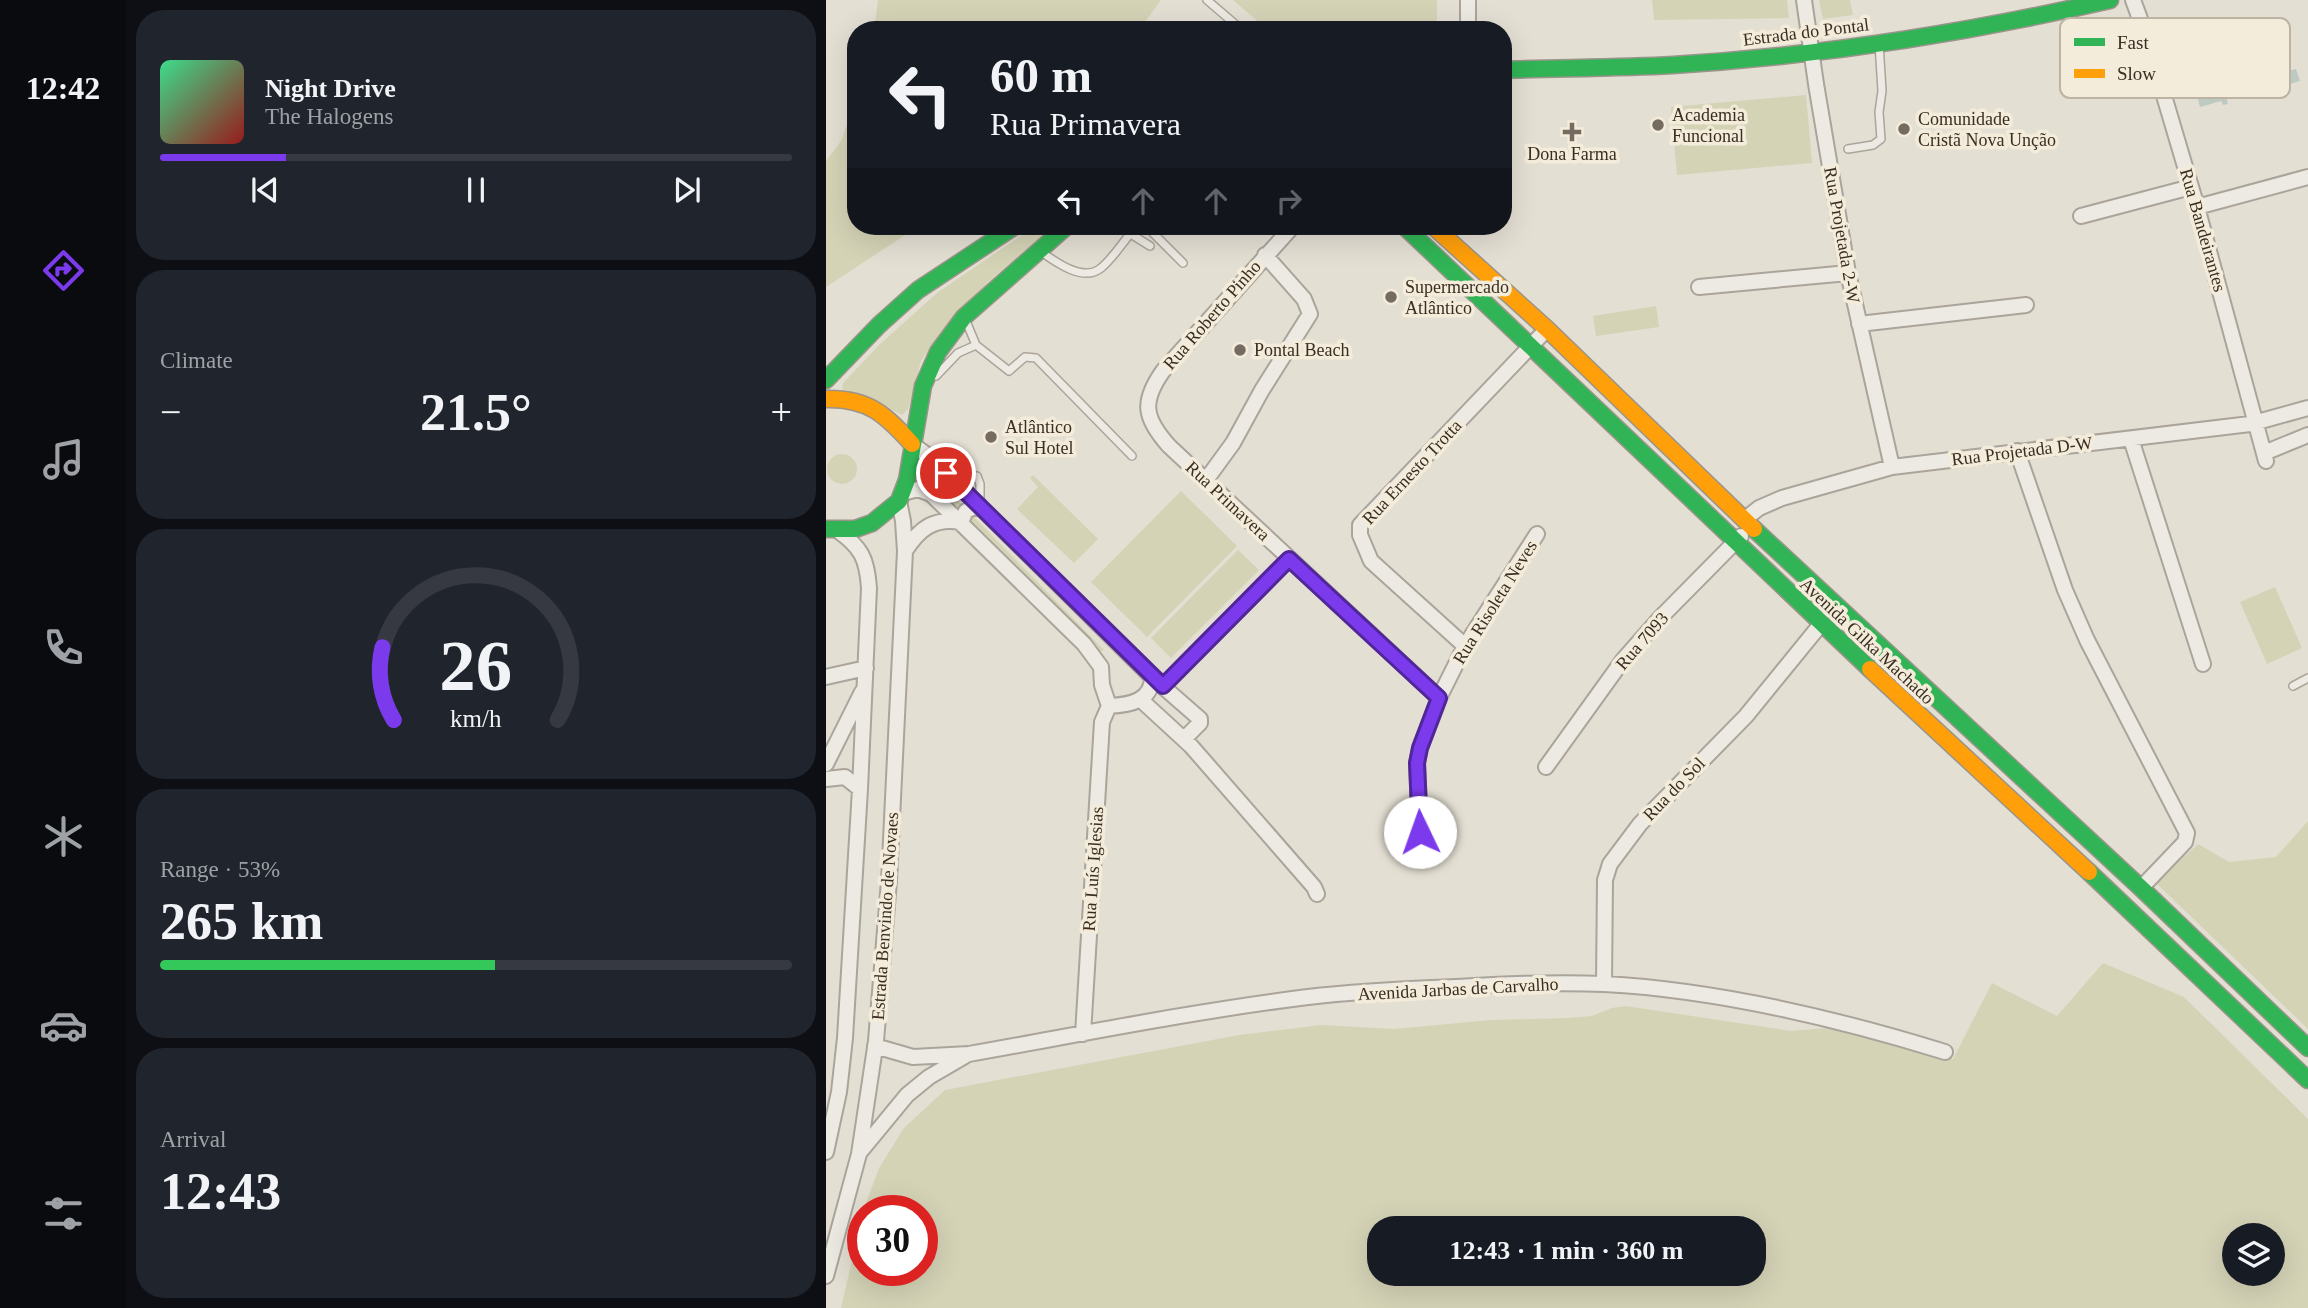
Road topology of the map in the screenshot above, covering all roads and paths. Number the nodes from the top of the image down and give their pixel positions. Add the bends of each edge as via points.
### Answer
1 (1207, 0) edge
2 (1468, 0) edge
3 (1804, 0) edge
4 (2110, 0) edge
5 (2133, 0) edge
6 (2140, 18) edge
7 (1232, 21) edge
8 (1468, 21) edge
9 (1879, 43) junction
10 (1812, 54) junction
11 (1512, 70) edge
12 (2165, 98) edge
13 (1848, 149) dead end
14 (2308, 177) edge
15 (2191, 187) junction
16 (2197, 207) junction
17 (2081, 216) dead end
18 (1001, 235) edge
19 (1057, 235) edge
20 (1129, 235) edge
21 (1132, 235) edge
22 (1155, 235) edge
23 (1284, 235) edge
24 (1413, 235) edge
25 (1443, 235) edge
26 (1150, 246) dead end
27 (1040, 251) junction
28 (1265, 255) junction
29 (1183, 263) dead end
30 (1847, 273) junction
31 (1699, 287) dead end
32 (2026, 305) dead end
33 (964, 317) junction
34 (1860, 324) junction
35 (1547, 329) junction
36 (976, 345) junction
37 (1530, 347) junction
38 (826, 380) edge
39 (923, 386) junction
40 (826, 399) edge
41 (2308, 408) edge
42 (1149, 412) joint
43 (2255, 423) junction
44 (2308, 435) edge
45 (2131, 439) junction
46 (912, 444) junction
47 (2017, 452) junction
48 (1132, 456) dead end
49 (935, 462) junction
50 (965, 464) dead end
51 (1892, 467) junction
52 (977, 476) dead end
53 (1206, 481) junction
54 (901, 497) junction
55 (979, 505) junction
56 (961, 522) junction
57 (997, 522) junction
58 (1748, 523) junction
59 (832, 529) edge
60 (1537, 534) dead end
61 (981, 541) junction
62 (1735, 542) junction
63 (905, 551) junction
64 (1289, 559) junction
65 (1821, 624) junction
66 (1465, 646) junction
67 (1123, 648) junction
68 (2203, 664) dead end
69 (1101, 667) junction
70 (866, 668) junction
71 (826, 677) edge
72 (2308, 678) edge
73 (1158, 681) junction
74 (2293, 686) dead end
75 (865, 688) junction
76 (1439, 698) junction
77 (1141, 700) junction
78 (1110, 706) junction
79 (1184, 739) junction
80 (826, 764) edge
81 (1546, 767) dead end
82 (2012, 768) junction
83 (826, 779) edge
84 (1996, 786) junction
85 (860, 789) junction
86 (1420, 832) dead end
87 (2141, 888) junction
88 (1317, 894) dead end
89 (2182, 928) junction
90 (2166, 944) junction
91 (1604, 984) junction
92 (1083, 1034) junction
93 (875, 1046) junction
94 (2308, 1048) edge
95 (1945, 1052) dead end
96 (969, 1054) junction
97 (2308, 1080) edge
98 (826, 1082) edge
99 (839, 1092) junction
100 (826, 1153) edge
101 (859, 1154) junction
102 (826, 1276) edge

1 - 7 lane
2 - 8 street
3 - 10 street, Rua Projetada 2-W
4 - 9 street, Estrada do Pontal
5 - 6 street, Rua Bandeirantes
9 - 10 street, Estrada do Pontal
9 - 13 lane via 1881,139
10 - 11 street, Estrada do Pontal via 1673,65
10 - 30 street, Rua Projetada 2-W
12 - 15 street, Rua Bandeirantes
14 - 16 street
15 - 16 street, Rua Bandeirantes
15 - 17 street
16 - 43 street, Rua Bandeirantes
18 - 38 street via 918,290
19 - 27 street
20 - 27 lane via 1093,272 1067,269
21 - 26 lane
22 - 29 lane
23 - 28 street, Rua Roberto Pinho
24 - 37 street, Avenida Gilka Machado
25 - 35 street, Avenida Gilka Machado
27 - 33 street
28 - 42 street, Rua Roberto Pinho via 1163,370 1150,389
28 - 53 street via 1304,299 1310,314
30 - 31 street
30 - 34 street, Rua Projetada 2-W
32 - 34 street
33 - 36 lane
33 - 39 street via 938,352
34 - 51 street, Rua Projetada 2-W
35 - 37 street, Rua Ernesto Trotta
35 - 58 street, Avenida Gilka Machado
36 - 39 lane via 958,353
36 - 48 lane via 1009,371 1025,357 1036,358
37 - 62 street, Avenida Gilka Machado
37 - 66 street, Rua Ernesto Trotta via 1360,525 1371,561
39 - 46 street
40 - 46 street via 863,401
41 - 43 street, Rua Projetada D-W
42 - 53 street, Rua Primavera via 1160,436
43 - 44 street, Rua Bandeirantes via 2265,457
43 - 45 street, Rua Projetada D-W
45 - 47 street, Rua Projetada D-W
45 - 68 street
46 - 49 street
46 - 54 street
47 - 51 street, Rua Projetada D-W
47 - 87 street via 2087,640 2187,833 2185,842
49 - 50 lane
49 - 55 street
51 - 58 street, Rua Projetada D-W via 1782,498 1759,508
52 - 55 lane
53 - 64 street, Rua Primavera
54 - 56 street via 925,490
54 - 59 street via 872,523
54 - 63 street, Estrada Benvindo de Novaes
55 - 56 street via 966,511
55 - 57 street
56 - 61 street
56 - 63 street via 929,525
57 - 61 street via 992,536
57 - 67 street
58 - 62 street, Rua 7093
58 - 82 street, Avenida Gilka Machado
59 - 70 street, Estrada Benvindo de Novaes via 852,540 864,556
60 - 66 street, Rua Risoleta Neves
61 - 69 street via 1084,644
62 - 65 street, Avenida Gilka Machado
62 - 81 street, Rua 7093 via 1623,660
63 - 93 street, Estrada Benvindo de Novaes via 889,881
64 - 73 street
64 - 76 street, Rua Primavera
65 - 84 street, Avenida Gilka Machado
65 - 91 street, Rua do Sol via 1769,691 1655,807 1610,864 1605,880
66 - 76 street, Rua Risoleta Neves
67 - 69 street
67 - 73 street
69 - 78 street
70 - 71 street
70 - 75 street, Estrada Benvindo de Novaes
72 - 74 lane
73 - 77 street
73 - 79 street via 1201,720
75 - 80 street
75 - 85 street, Estrada Benvindo de Novaes
76 - 86 street, Rua Risoleta Neves via 1417,763
77 - 78 street
77 - 79 street
78 - 92 street, Rua Luís Iglesias via 1102,722
79 - 88 street
82 - 84 street
82 - 87 street, Avenida Gilka Machado
83 - 85 street via 845,777
84 - 90 street, Avenida Gilka Machado
85 - 99 street, Estrada Benvindo de Novaes
87 - 89 street, Avenida Gilka Machado
89 - 90 street
89 - 94 street, Avenida Gilka Machado
90 - 97 street, Avenida Gilka Machado
91 - 92 street, Avenida Jarbas de Carvalho via 1520,983 1373,991
91 - 95 street, Avenida Jarbas de Carvalho via 1752,1004
92 - 96 street, Avenida Jarbas de Carvalho
93 - 96 street, Avenida Jarbas de Carvalho via 913,1057
93 - 101 street, Estrada Benvindo de Novaes
96 - 101 street, Avenida Jarbas de Carvalho via 906,1095
98 - 99 street
99 - 100 street, Estrada Benvindo de Novaes
101 - 102 street, Estrada Benvindo de Novaes

